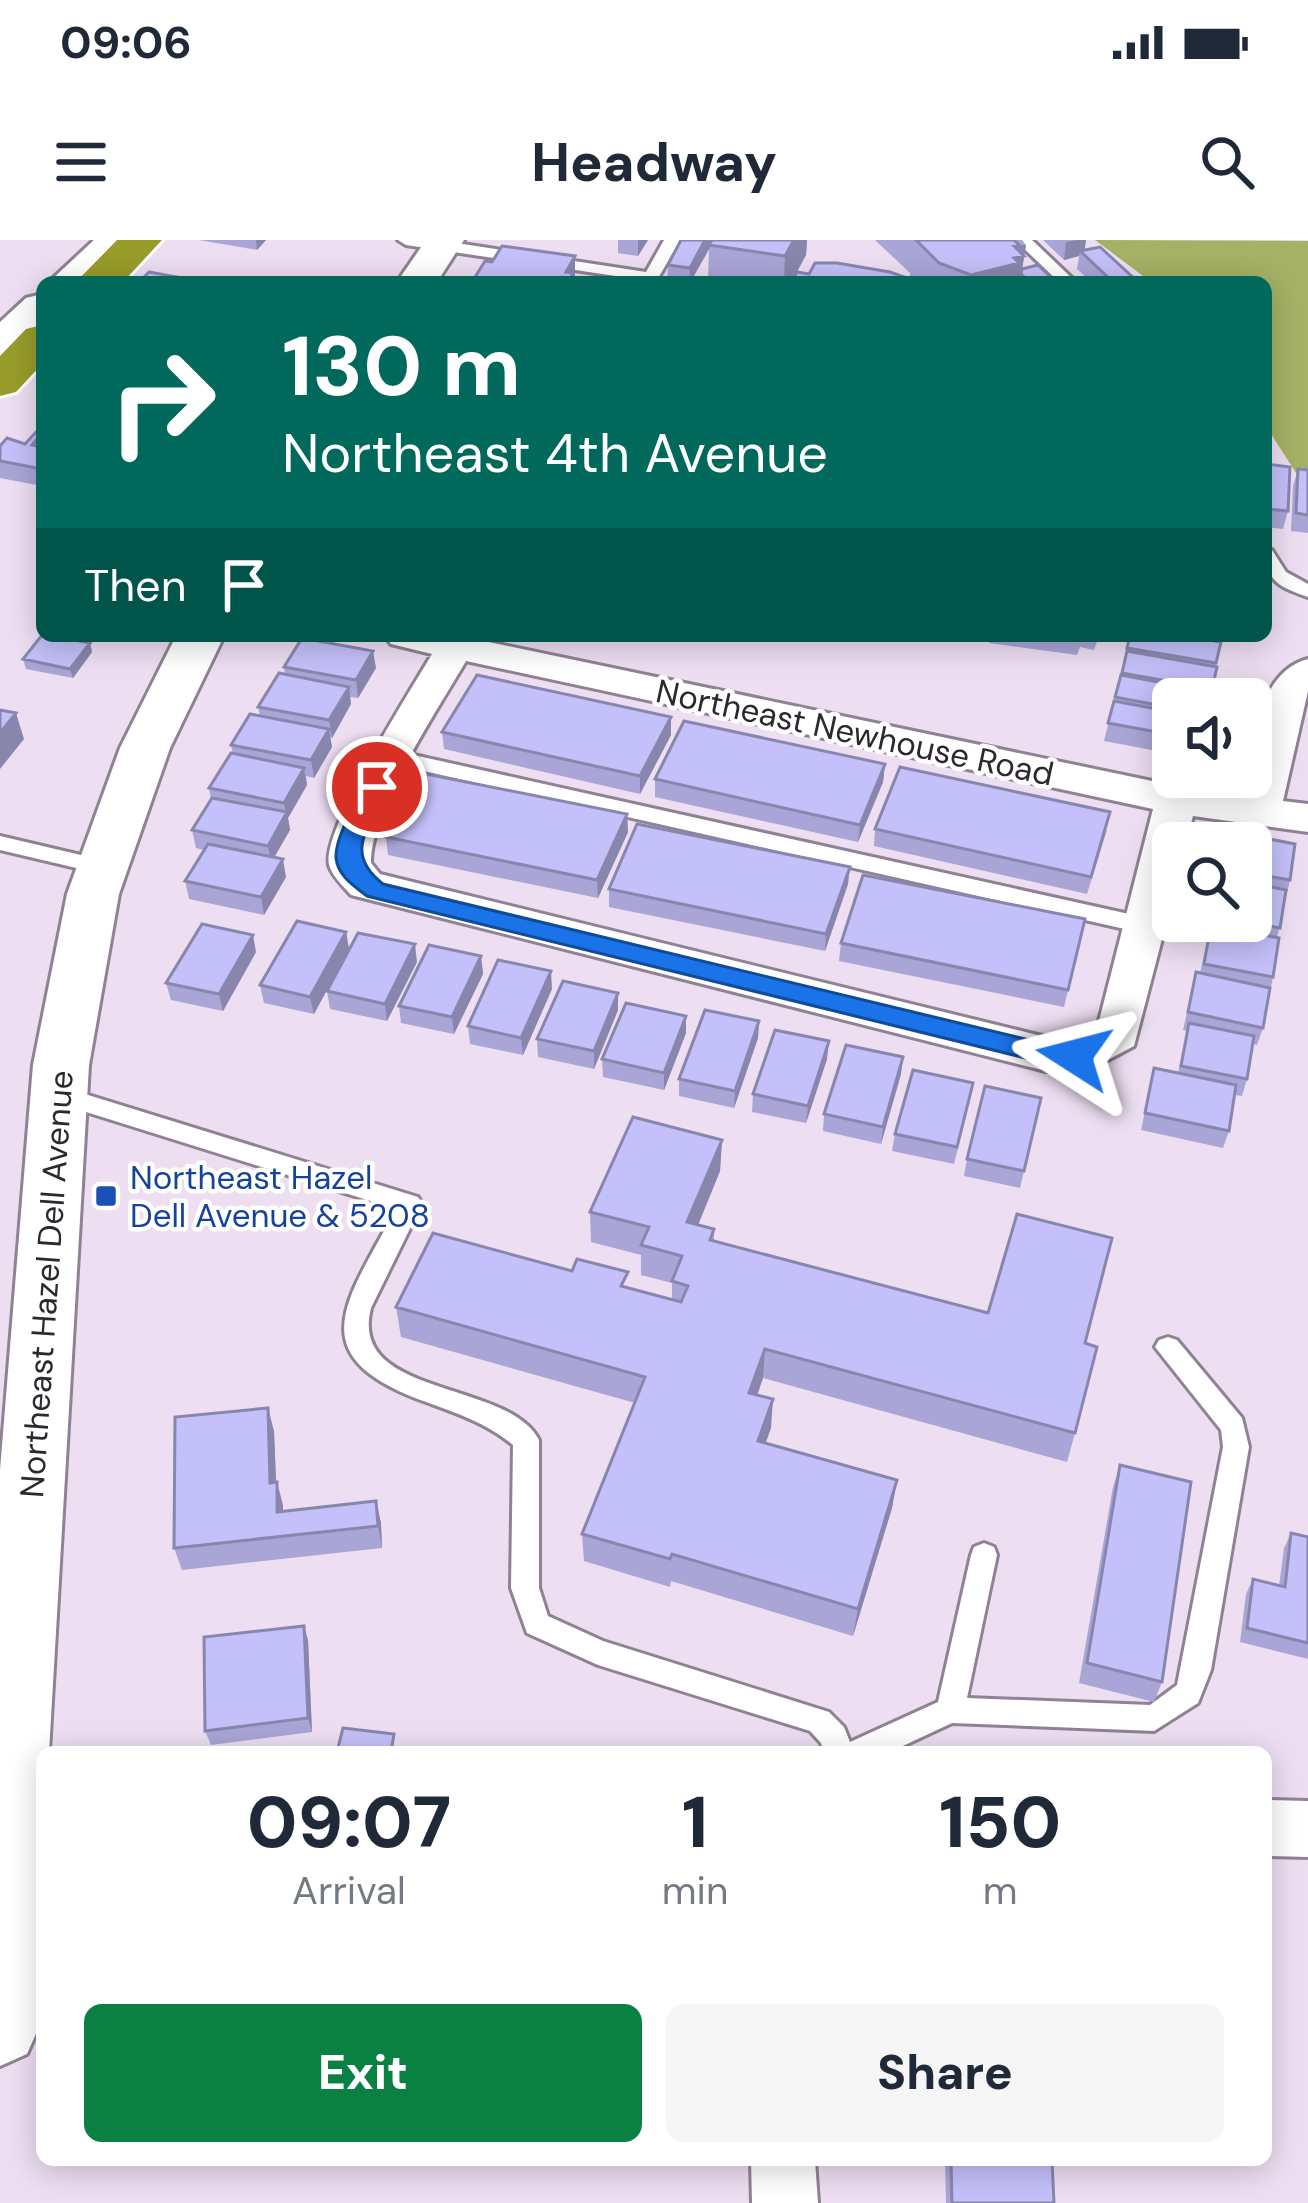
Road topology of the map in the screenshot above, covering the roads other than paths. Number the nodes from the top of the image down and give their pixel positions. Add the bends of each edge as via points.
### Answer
1 (119, 240) edge
2 (141, 240) edge
3 (672, 240) edge
4 (1022, 240) edge
5 (430, 242) edge
6 (77, 276) edge
7 (104, 276) edge
8 (419, 276) edge
9 (632, 276) edge
10 (652, 276) edge
11 (1062, 276) edge
12 (36, 313) edge
13 (36, 344) edge
14 (0, 346) edge
15 (0, 382) edge
16 (1272, 564) edge
17 (1308, 591) edge
18 (197, 642) edge
19 (429, 642) edge
20 (454, 648) junction
21 (1308, 671) edge
22 (391, 758) junction
23 (1176, 800) junction
24 (1261, 808) junction
25 (1308, 818) edge
26 (0, 843) edge
27 (103, 867) junction
28 (1148, 926) junction
29 (59, 1095) junction
30 (1168, 1347) dead end
31 (984, 1555) dead end
32 (950, 1710) junction
33 (836, 1746) edge
34 (873, 1746) edge
35 (25, 1824) edge
36 (1272, 1828) edge
37 (1308, 1829) edge
38 (0, 2027) edge
39 (783, 2166) edge
40 (785, 2203) edge

1 - 6 main road
2 - 7 highway
3 - 10 lane
4 - 11 lane
5 - 8 street
5 - 9 lane
12 - 14 main road
13 - 15 highway
16 - 17 lane
18 - 27 street, Northeast Hazel Dell Avenue via 146,748
19 - 20 street, Northeast Newhouse Road
20 - 22 street
20 - 23 street, Northeast Newhouse Road
21 - 24 street via 1286,689
22 - 28 lane
22 - 28 street via 350,845 353,873 386,893 1046,1054 1099,1049 1121,1027
23 - 24 street, Northeast Newhouse Road
23 - 28 street
24 - 25 street, Northeast Newhouse Road
26 - 27 lane
27 - 29 street, Northeast Hazel Dell Avenue
29 - 33 lane via 410,1204 362,1304 356,1344 385,1376 493,1413 526,1440 525,1588 537,1624 598,1652 819,1721
29 - 35 street, Northeast Hazel Dell Avenue
30 - 32 lane via 1233,1426 1236,1447 1188,1694 1154,1718
31 - 32 lane
32 - 34 lane
35 - 38 street, Northeast Hazel Dell Avenue
36 - 37 street
39 - 40 street

